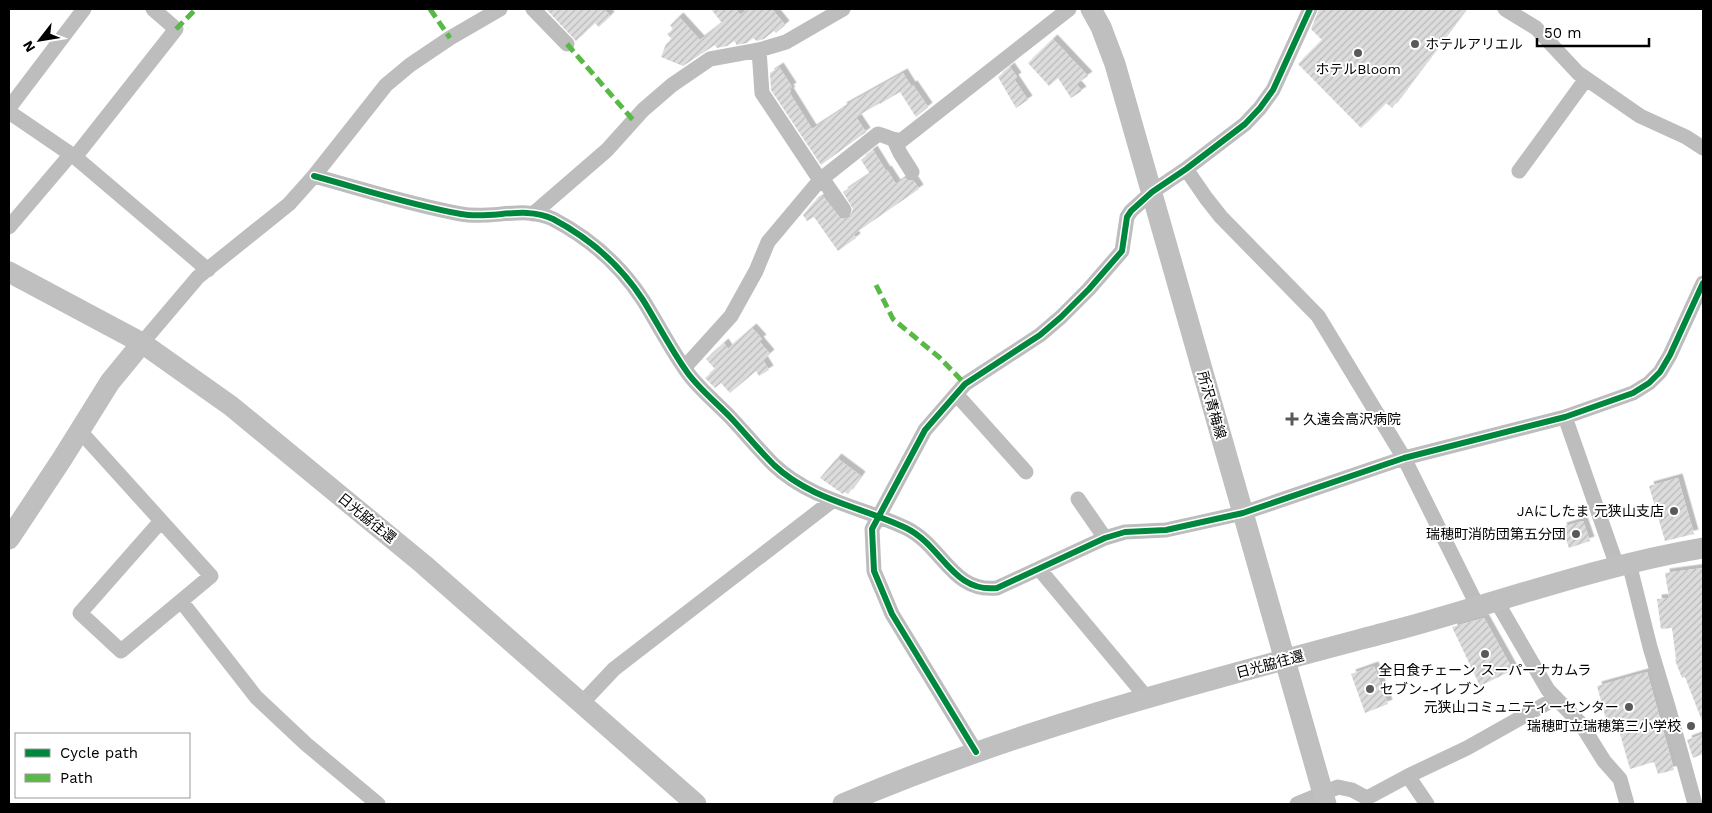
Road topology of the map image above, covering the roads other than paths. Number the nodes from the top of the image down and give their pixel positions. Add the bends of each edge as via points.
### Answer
1 (84, 9) edge
2 (153, 9) edge
3 (500, 9) edge
4 (532, 9) edge
5 (844, 9) edge
6 (1069, 9) edge
7 (1091, 9) edge
8 (1310, 9) edge
9 (1505, 9) edge
10 (567, 44) dead end
11 (759, 50) junction
12 (1586, 78) junction
13 (9, 110) edge
14 (894, 140) junction
15 (1703, 148) edge
16 (73, 156) junction
17 (1186, 169) junction
18 (1519, 170) dead end
19 (912, 172) dead end
20 (314, 176) junction
21 (821, 179) junction
22 (1152, 192) junction
23 (844, 210) dead end
24 (533, 214) junction
25 (9, 227) edge
26 (208, 270) junction
27 (9, 272) edge
28 (1703, 283) edge
29 (142, 343) junction
30 (684, 368) junction
31 (957, 395) junction
32 (1564, 417) junction
33 (79, 430) junction
34 (1404, 458) junction
35 (1026, 472) dead end
36 (1078, 498) dead end
37 (832, 501) junction
38 (1243, 513) junction
39 (878, 517) junction
40 (161, 522) junction
41 (1105, 538) junction
42 (9, 540) edge
43 (1703, 548) edge
44 (1623, 564) junction
45 (1040, 570) junction
46 (181, 601) junction
47 (1487, 605) junction
48 (1284, 660) junction
49 (1147, 698) junction
50 (1556, 698) junction
51 (582, 703) junction
52 (976, 752) junction
53 (1408, 776) junction
54 (1324, 799) edge
55 (378, 804) edge
56 (696, 804) edge
57 (843, 804) edge
58 (1297, 804) edge
59 (1427, 804) edge
60 (1627, 804) edge
61 (1695, 804) edge

1 - 13 street
2 - 16 street via 176,29
3 - 20 street via 450,38 386,85
4 - 10 street
5 - 11 street via 786,42
6 - 14 street via 902,140
7 - 22 main road, 所沢青梅線 via 1115,64
8 - 17 street via 1274,90 1246,124
9 - 12 street via 1536,28
11 - 21 street via 762,94
11 - 24 street via 710,59 672,85 634,118 607,150
12 - 15 street via 1640,116
12 - 18 street
13 - 16 street
14 - 19 street
14 - 21 street via 878,134
16 - 25 street
16 - 26 street
17 - 22 street
17 - 34 street via 1221,217 1318,316
20 - 24 street via 464,215
20 - 26 street via 289,204
21 - 23 street
21 - 30 street via 768,242 731,316
22 - 31 street via 1127,217 1122,251 1089,289 1040,335 965,384
22 - 38 main road, 所沢青梅線
24 - 30 street via 551,218 570,229 622,271
26 - 29 street via 198,277
27 - 29 main road, 日光脇往還
28 - 32 street via 1670,355 1649,383 1633,393
29 - 33 main road via 110,382
29 - 51 main road, 日光脇往還 via 231,406 423,564
30 - 37 street via 774,465 795,482
31 - 35 street
31 - 39 street via 924,430
32 - 34 street
32 - 44 street
33 - 40 street
33 - 42 main road
34 - 38 street
34 - 47 street
36 - 41 street
37 - 39 street
37 - 51 street via 614,669
38 - 41 street via 1166,530 1125,532
38 - 48 main road, 所沢青梅線
39 - 45 street via 909,529 922,538 972,586 986,590 998,588
39 - 52 street via 872,529 874,571 892,614
40 - 46 street via 211,576
40 - 46 street via 80,613 121,651
41 - 45 street
43 - 44 main road, 日光脇往還
44 - 47 main road, 日光脇往還
44 - 61 street
45 - 49 street
46 - 55 street via 256,697
47 - 48 main road, 日光脇往還
47 - 50 street
48 - 49 main road, 日光脇往還
48 - 54 main road, 所沢青梅線
49 - 52 main road, 日光脇往還
50 - 53 street via 1467,748
50 - 60 street via 1581,724 1604,761 1620,779
51 - 56 main road, 日光脇往還
52 - 57 main road, 日光脇往還
53 - 54 street via 1367,798 1338,787
53 - 59 street
54 - 58 street

